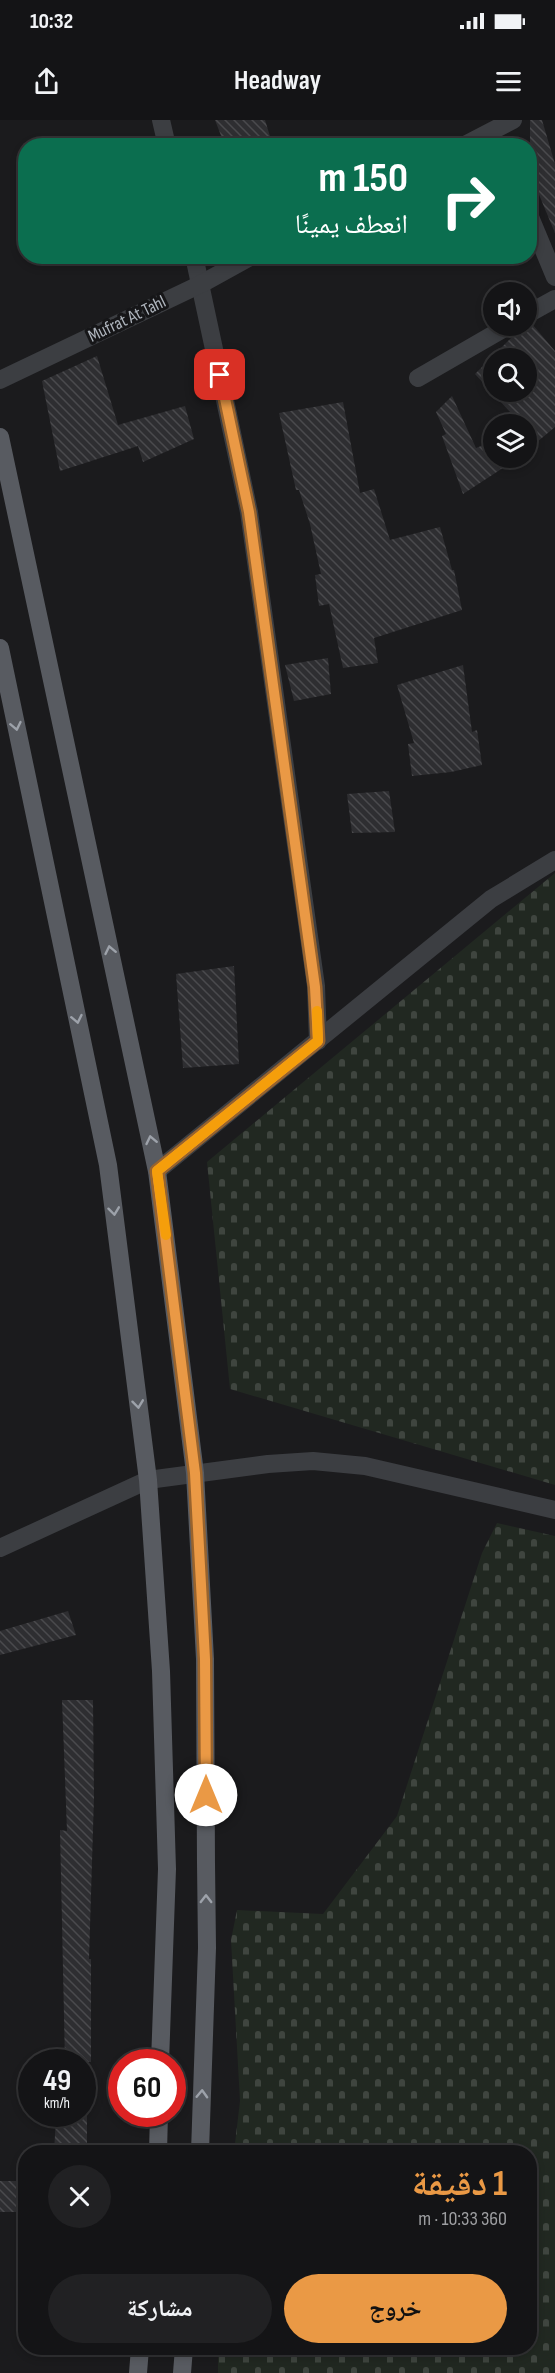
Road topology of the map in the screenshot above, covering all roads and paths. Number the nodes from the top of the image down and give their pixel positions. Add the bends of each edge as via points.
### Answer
1 (161, 120) edge
2 (513, 120) edge
3 (165, 138) edge
4 (496, 138) edge
5 (537, 234) edge
6 (196, 264) edge
7 (237, 264) edge
8 (555, 278) edge
9 (201, 284) junction
10 (555, 299) edge
11 (537, 309) edge
12 (491, 336) edge
13 (418, 378) dead end
14 (0, 380) edge
15 (0, 437) edge
16 (0, 648) edge
17 (555, 860) edge
18 (318, 1041) junction
19 (157, 1171) junction
20 (195, 1473) junction
21 (148, 1480) junction
22 (555, 1510) edge
23 (0, 1548) edge
24 (160, 2049) edge
25 (159, 2127) edge
26 (158, 2145) edge
27 (200, 2145) edge
28 (139, 2355) edge
29 (183, 2355) edge
30 (138, 2373) edge
31 (182, 2373) edge

1 - 3 street
2 - 4 street
5 - 8 street
6 - 9 street
7 - 9 street, Mufrat At Tahl
9 - 14 street, Mufrat At Tahl
9 - 18 street via 249,512 315,987
10 - 11 street
12 - 13 street
19 -> 15 main road
16 -> 21 main road via 108,1165
17 - 18 street via 491,899
18 - 19 street
19 - 20 main road
20 - 21 street
20 - 22 street via 313,1461 365,1466
27 -> 20 main road via 207,1948 205,1659
21 - 23 street
21 - 24 main road via 167,1869
25 - 26 main road
28 - 30 main road
29 - 31 main road

